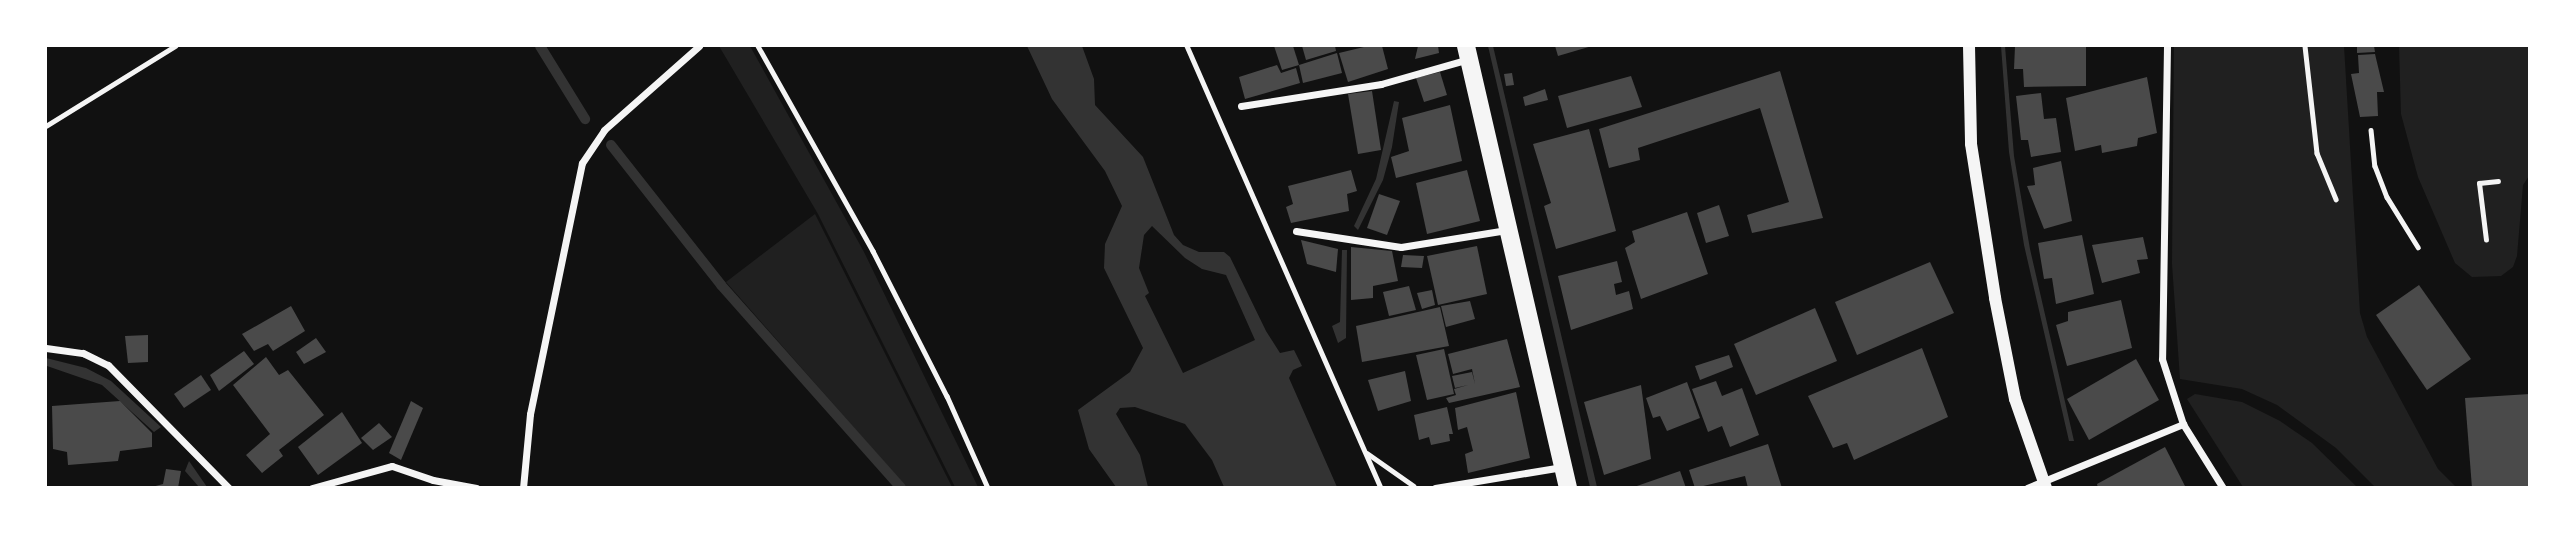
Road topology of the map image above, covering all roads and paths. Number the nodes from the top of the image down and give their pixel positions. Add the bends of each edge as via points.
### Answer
1 (175, 46) edge
2 (699, 46) edge
3 (758, 46) edge
4 (1187, 46) edge
5 (1969, 46) edge
6 (2168, 46) edge
7 (2305, 46) edge
8 (1467, 52) edge
9 (1241, 106) dead end
10 (46, 126) edge
11 (2371, 130) dead end
12 (2498, 181) dead end
13 (2336, 199) dead end
14 (1509, 229) junction
15 (1296, 231) dead end
16 (2486, 240) dead end
17 (2418, 247) dead end
18 (46, 348) edge
19 (2183, 424) junction
20 (1366, 452) junction
21 (1563, 467) junction
22 (2045, 484) edge
23 (229, 488) edge
24 (312, 488) edge
25 (476, 488) edge
26 (523, 488) edge
27 (988, 488) edge
28 (1381, 488) edge
29 (1416, 488) edge
30 (1435, 488) edge
31 (1568, 488) edge
32 (2027, 488) edge
33 (2223, 488) edge

1 - 10 path
2 - 26 street via 604,130 582,163 530,414
3 - 27 path via 873,251
4 - 20 path
5 - 22 street via 1971,144 1994,298 2015,399
6 - 19 street via 2162,359
7 - 13 path via 2317,153
8 - 9 street via 1381,84
8 - 14 main road
11 - 17 path via 2375,166
12 - 16 path via 2479,183
14 - 15 street via 1471,239 1401,247
14 - 21 main road
18 - 23 street via 83,353 108,365
19 - 22 street
19 - 33 street
20 - 28 path
20 - 29 path
21 - 30 street
21 - 31 main road
22 - 32 street
24 - 25 street via 392,466

